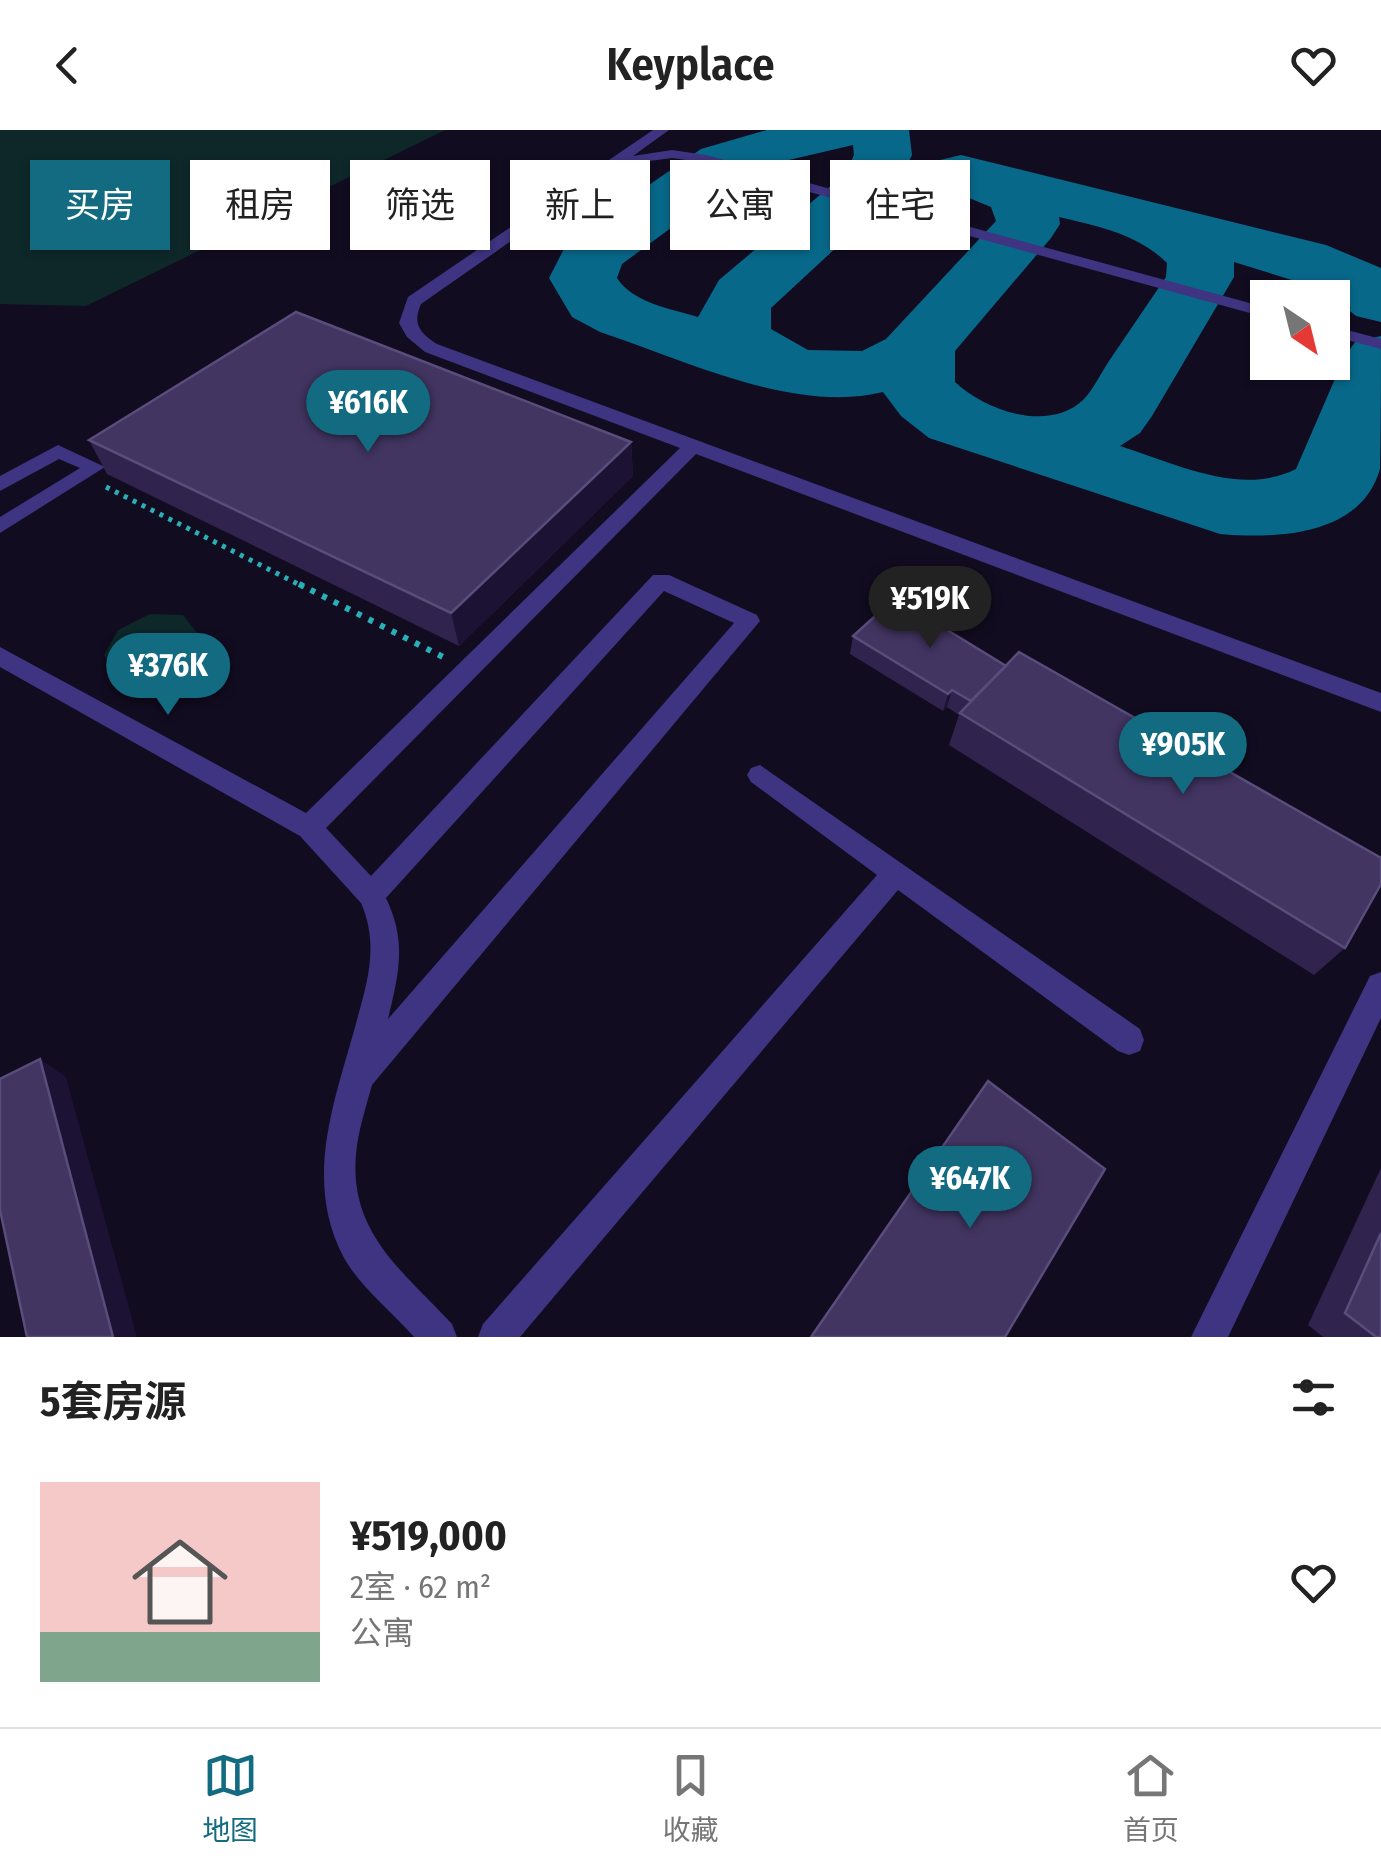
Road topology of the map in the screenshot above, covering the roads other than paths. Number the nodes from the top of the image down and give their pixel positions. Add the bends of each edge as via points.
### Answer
1 (662, 130) edge
2 (620, 160) edge
3 (632, 160) edge
4 (510, 236) edge
5 (1250, 308) edge
6 (1350, 336) edge
7 (1381, 344) edge
8 (693, 446) junction
9 (0, 485) edge
10 (0, 526) edge
11 (0, 656) edge
12 (1381, 703) edge
13 (760, 775) dead end
14 (310, 828) junction
15 (896, 873) junction
16 (371, 895) junction
17 (1381, 986) edge
18 (1129, 1040) dead end
19 (358, 1078) junction
20 (440, 1337) edge
21 (496, 1337) edge
22 (1209, 1337) edge

1 - 2 street
3 - 5 street via 701,158
4 - 8 street via 414,301 406,326 415,338
6 - 7 street
8 - 12 street
8 - 14 street
9 - 10 street via 58,450 95,467
11 - 14 street
13 - 15 street
14 - 16 street
15 - 18 street
15 - 21 street
16 - 19 street via 381,917 386,963
16 - 19 street via 661,580 749,620
17 - 22 street
19 - 20 street via 339,1152 339,1192 357,1247

